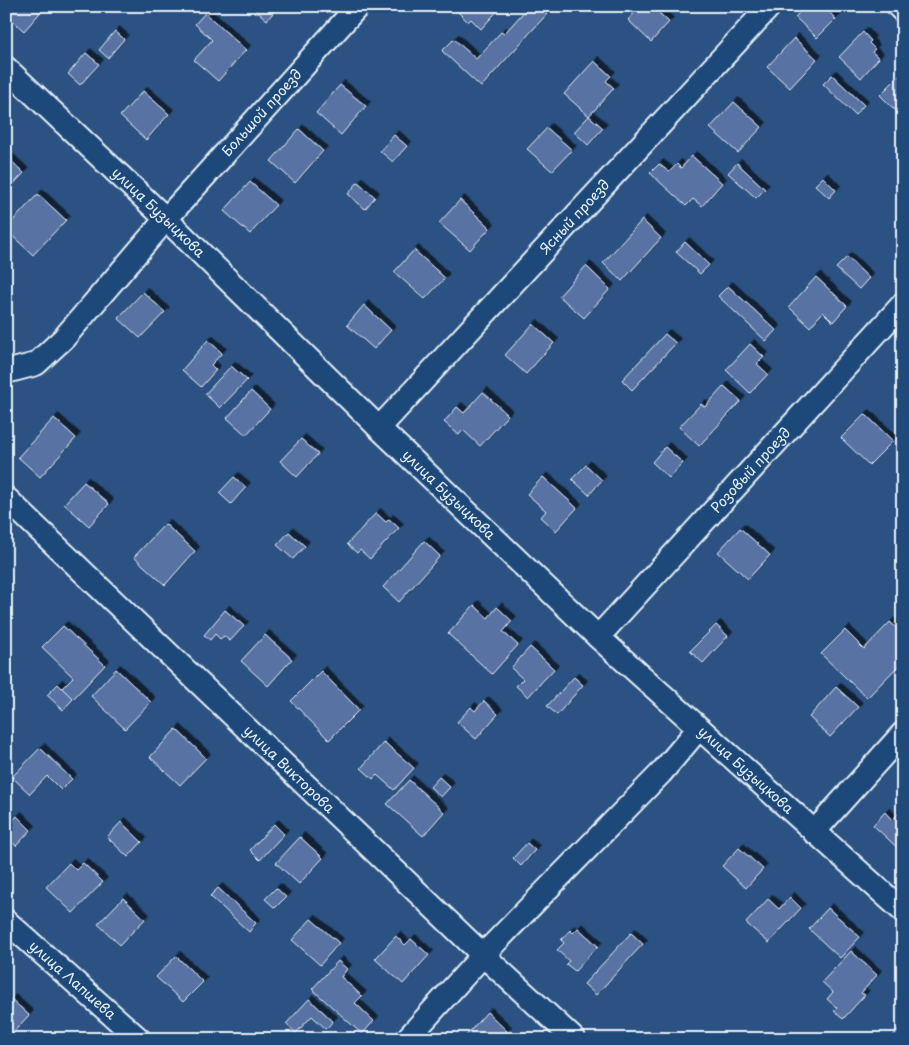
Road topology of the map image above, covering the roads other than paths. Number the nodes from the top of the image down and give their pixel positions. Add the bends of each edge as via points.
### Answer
1 (358, 6) edge
2 (770, 6) edge
3 (898, 6) edge
4 (903, 11) edge
5 (6, 68) edge
6 (166, 219) junction
7 (903, 304) edge
8 (6, 372) edge
9 (380, 428) junction
10 (6, 498) edge
11 (598, 637) junction
12 (699, 728) junction
13 (903, 733) edge
14 (814, 832) junction
15 (903, 911) edge
16 (6, 921) edge
17 (483, 955) junction
18 (139, 1039) edge
19 (407, 1039) edge
20 (574, 1039) edge

1 - 6 street, Большой проезд
2 - 9 street, Ясный проезд
3 - 4 street
5 - 6 street, улица Бузыцкова
6 - 8 street, Большой проезд via 64,338 36,364
6 - 9 street, улица Бузыцкова
7 - 11 street, Розовый проезд
9 - 11 street, улица Бузыцкова
10 - 17 street, улица Викторова
11 - 12 street, улица Бузыцкова
12 - 14 street, улица Бузыцкова
12 - 17 street via 661,773
13 - 14 street
14 - 15 street, улица Бузыцкова
16 - 18 street, улица Лапшева
17 - 19 street
17 - 20 street, улица Викторова

